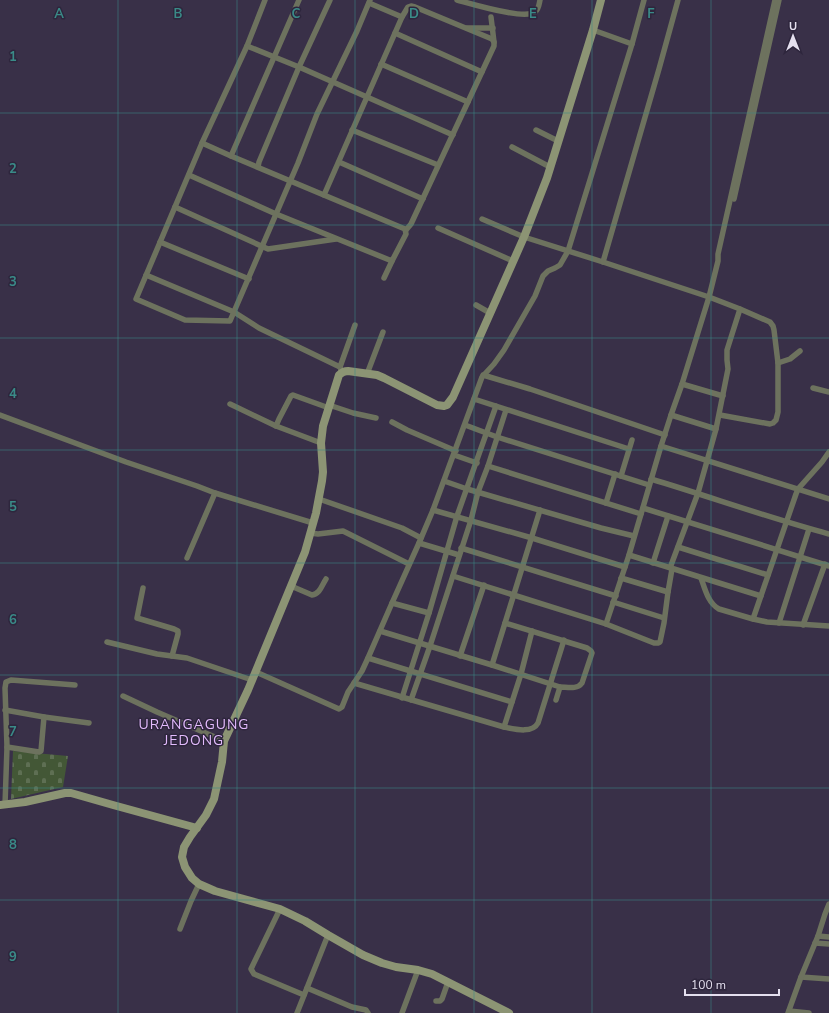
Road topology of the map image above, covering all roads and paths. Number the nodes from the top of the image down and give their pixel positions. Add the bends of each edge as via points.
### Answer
1 (265, 0) edge
2 (299, 0) edge
3 (330, 0) edge
4 (457, 0) edge
5 (540, 0) edge
6 (601, 0) edge
7 (644, 0) edge
8 (678, 0) edge
9 (775, 0) edge
10 (779, 0) edge
11 (370, 1) edge
12 (402, 17) junction
13 (491, 17) dead end
14 (465, 28) junction
15 (493, 28) junction
16 (593, 30) junction
17 (395, 33) junction
18 (494, 42) junction
19 (632, 44) junction
20 (247, 46) junction
21 (274, 57) junction
22 (381, 64) junction
23 (299, 67) junction
24 (482, 72) junction
25 (332, 82) junction
26 (367, 97) junction
27 (468, 102) junction
28 (352, 130) junction
29 (536, 130) dead end
30 (453, 135) junction
31 (558, 141) junction
32 (202, 142) junction
33 (512, 147) dead end
34 (230, 156) junction
35 (338, 162) junction
36 (438, 165) junction
37 (550, 167) junction
38 (258, 168) junction
39 (189, 174) junction
40 (290, 180) junction
41 (324, 195) junction
42 (422, 199) junction
43 (175, 207) junction
44 (276, 214) junction
45 (482, 219) dead end
46 (438, 228) dead end
47 (406, 230) junction
48 (524, 237) junction
49 (337, 239) junction
50 (160, 242) junction
51 (262, 246) junction
52 (568, 251) junction
53 (392, 261) junction
54 (513, 261) junction
55 (718, 261) junction
56 (603, 262) junction
57 (146, 275) junction
58 (384, 278) dead end
59 (249, 279) junction
60 (709, 297) junction
61 (476, 304) dead end
62 (740, 309) junction
63 (234, 312) junction
64 (490, 312) junction
65 (355, 325) dead end
66 (383, 332) dead end
67 (800, 351) dead end
68 (778, 363) junction
69 (341, 370) junction
70 (366, 374) junction
71 (483, 375) junction
72 (682, 384) junction
73 (813, 388) dead end
74 (829, 392) edge
75 (723, 396) junction
76 (474, 399) junction
77 (230, 404) dead end
78 (496, 406) junction
79 (329, 407) junction
80 (506, 410) junction
81 (0, 415) edge
82 (671, 415) junction
83 (720, 415) junction
84 (376, 418) dead end
85 (392, 422) dead end
86 (465, 425) junction
87 (276, 426) junction
88 (716, 429) junction
89 (486, 433) junction
90 (665, 435) junction
91 (497, 437) junction
92 (632, 440) dead end
93 (321, 443) junction
94 (661, 446) junction
95 (629, 449) junction
96 (829, 452) edge
97 (455, 453) junction
98 (708, 461) junction
99 (822, 462) junction
100 (477, 463) junction
101 (829, 464) edge
102 (488, 466) junction
103 (615, 474) junction
104 (621, 476) junction
105 (651, 479) junction
106 (444, 481) junction
107 (649, 485) junction
108 (467, 489) junction
109 (798, 489) junction
110 (478, 492) junction
111 (215, 493) junction
112 (698, 493) junction
113 (319, 499) junction
114 (829, 499) edge
115 (606, 503) junction
116 (433, 510) junction
117 (540, 510) junction
118 (642, 511) junction
119 (457, 516) junction
120 (668, 516) junction
121 (471, 520) junction
122 (687, 522) junction
123 (786, 522) junction
124 (313, 523) junction
125 (809, 529) junction
126 (310, 533) junction
127 (829, 534) edge
128 (634, 536) junction
129 (532, 538) junction
130 (420, 541) junction
131 (678, 547) junction
132 (462, 548) junction
133 (776, 549) junction
134 (446, 552) junction
135 (459, 555) junction
136 (629, 555) junction
137 (800, 557) junction
138 (187, 558) dead end
139 (653, 563) junction
140 (409, 564) junction
141 (827, 565) edge
142 (522, 567) junction
143 (625, 567) junction
144 (671, 568) junction
145 (768, 574) junction
146 (453, 576) junction
147 (621, 578) junction
148 (700, 578) junction
149 (326, 579) dead end
150 (484, 585) junction
151 (292, 586) junction
152 (143, 588) dead end
153 (668, 592) junction
154 (514, 594) junction
155 (616, 596) junction
156 (761, 596) junction
157 (613, 602) junction
158 (392, 603) junction
159 (428, 613) junction
160 (664, 618) junction
161 (753, 619) junction
162 (829, 619) edge
163 (505, 623) junction
164 (779, 623) junction
165 (606, 624) junction
166 (803, 625) junction
167 (828, 626) edge
168 (380, 631) junction
169 (532, 631) junction
170 (564, 640) junction
171 (107, 642) dead end
172 (420, 643) junction
173 (430, 646) junction
174 (172, 656) junction
175 (460, 656) junction
176 (368, 658) junction
177 (492, 665) junction
178 (410, 671) junction
179 (256, 672) junction
180 (420, 674) junction
181 (521, 674) junction
182 (252, 680) junction
183 (353, 684) junction
184 (551, 684) junction
185 (75, 685) dead end
186 (560, 687) junction
187 (2, 688) edge
188 (123, 696) dead end
189 (402, 698) junction
190 (411, 700) junction
191 (556, 700) dead end
192 (512, 702) junction
193 (5, 710) junction
194 (44, 717) junction
195 (3, 722) edge
196 (89, 723) dead end
197 (504, 727) junction
198 (224, 741) junction
199 (7, 747) junction
200 (0, 759) edge
201 (6, 759) junction
202 (3, 805) edge
203 (197, 828) junction
204 (199, 884) junction
205 (829, 904) edge
206 (280, 909) junction
207 (180, 929) dead end
208 (328, 935) junction
209 (818, 936) junction
210 (829, 938) edge
211 (815, 943) junction
212 (829, 944) edge
213 (418, 970) junction
214 (801, 976) junction
215 (829, 979) edge
216 (448, 982) junction
217 (307, 988) junction
218 (304, 995) junction
219 (436, 1000) dead end
220 (506, 1012) edge
221 (788, 1012) edge
222 (297, 1013) edge
223 (368, 1013) edge
224 (402, 1013) edge
225 (809, 1013) edge

1 - 20 street
2 - 21 street
3 - 23 street
4 - 5 street via 516,14 535,12
6 - 16 street
7 - 19 street
8 - 56 street
9 - 55 street
10 - 55 street via 722,255
11 - 12 street
11 - 25 street
12 - 14 street via 411,6
12 - 17 street
13 - 15 street
14 - 15 street
14 - 18 street
15 - 18 street
16 - 19 street
16 - 31 street
17 - 22 street
17 - 24 street
18 - 24 street
19 - 52 street
20 - 21 street
20 - 32 street
21 - 23 street
21 - 34 street
22 - 26 street
22 - 27 street
23 - 25 street
23 - 38 street
24 - 27 street
25 - 26 street
25 - 40 street
26 - 28 street
26 - 30 street
27 - 30 street
28 - 35 street
28 - 36 street
29 - 31 street
30 - 36 street
31 - 37 street
32 - 34 street
32 - 39 street
33 - 37 street
34 - 38 street
35 - 41 street
35 - 42 street
36 - 42 street
37 - 48 street
38 - 40 street
39 - 43 street
39 - 44 street
40 - 41 street
40 - 44 street
41 - 47 street
42 - 47 street
43 - 50 street
43 - 51 street
44 - 49 street
44 - 51 street
45 - 48 street
46 - 54 street
47 - 53 street
48 - 52 street
48 - 54 street
49 - 51 street via 268,249
49 - 53 street
50 - 57 street
50 - 59 street
51 - 59 street
52 - 56 street
52 - 71 street via 560,265 543,276 535,296 504,350
53 - 58 street
54 - 64 street
55 - 60 street
56 - 60 street
57 - 63 street
57 - 63 street via 136,299 185,320 230,321
59 - 63 street
60 - 62 street
60 - 72 street
61 - 64 street
62 - 68 street via 770,322 773,326
62 - 75 street via 727,350 728,369
63 - 69 street via 259,328
64 - 70 street via 453,398 447,405 437,405 384,378
65 - 69 street
66 - 70 street
67 - 68 street
68 - 83 street via 778,412 773,423
69 - 70 street
69 - 79 street
71 - 76 street
71 - 90 street
72 - 75 street
72 - 82 street
73 - 74 street
75 - 83 street
76 - 78 street
76 - 86 street
77 - 87 street
78 - 80 street
78 - 89 street
79 - 84 street
79 - 87 street via 293,395
79 - 93 street
80 - 91 street
80 - 95 street
81 - 111 street
82 - 88 street
82 - 90 street
83 - 88 street
85 - 97 street
86 - 89 street
86 - 97 street
87 - 93 street
88 - 98 street
89 - 91 street
89 - 100 street
90 - 94 street
91 - 102 street
91 - 103 street
92 - 95 street
93 - 113 street via 323,472
94 - 98 street
94 - 105 street
95 - 104 street
96 - 99 street
97 - 100 street
97 - 106 street
98 - 109 street
98 - 112 street
99 - 101 street
99 - 109 street
100 - 108 street
102 - 110 street
102 - 115 street
103 - 104 street
103 - 115 street
104 - 107 street
105 - 107 street
105 - 112 street
106 - 108 street
106 - 116 street
107 - 118 street
108 - 110 street
108 - 119 street
109 - 114 street
109 - 123 street
110 - 117 street
110 - 121 street
111 - 124 street
111 - 138 street
112 - 122 street
112 - 123 street
113 - 124 street
113 - 130 street via 402,528
115 - 118 street
116 - 119 street
116 - 130 street
117 - 128 street
117 - 129 street
118 - 120 street
118 - 128 street
119 - 121 street
119 - 134 street
120 - 122 street
120 - 139 street
121 - 129 street
121 - 132 street
122 - 131 street
122 - 133 street
123 - 125 street
123 - 133 street
124 - 126 street
125 - 127 street
125 - 137 street
126 - 140 street via 343,531
126 - 151 street
128 - 136 street
129 - 142 street
129 - 143 street
130 - 134 street
130 - 140 street
131 - 144 street
131 - 145 street
132 - 135 street
132 - 142 street
133 - 137 street
133 - 145 street
134 - 135 street
134 - 159 street
135 - 146 street
136 - 139 street
136 - 143 street
137 - 141 street
137 - 164 street
139 - 144 street
140 - 158 street
141 - 166 street
142 - 154 street
142 - 155 street
143 - 147 street
144 - 148 street
144 - 153 street
145 - 156 street
146 - 150 street
146 - 173 street
147 - 153 street
147 - 155 street
148 - 156 street
148 - 161 street via 716,607
149 - 151 street via 315,595
150 - 154 street
150 - 175 street
151 - 179 street
152 - 174 street via 137,618 178,631
153 - 160 street
154 - 163 street
154 - 165 street
155 - 157 street
156 - 161 street
157 - 160 street
157 - 165 street
158 - 159 street
158 - 168 street
159 - 172 street
160 - 165 street via 661,639 656,643
161 - 164 street
162 - 167 street
163 - 169 street
163 - 177 street
164 - 166 street
166 - 167 street
168 - 172 street
168 - 176 street
169 - 170 street
169 - 181 street
170 - 184 street
170 - 186 street via 590,649 592,653 582,683 575,687
171 - 174 street
172 - 173 street
172 - 178 street
173 - 175 street
173 - 180 street
174 - 182 street via 187,658
175 - 177 street
176 - 178 street
176 - 183 street
177 - 181 street
178 - 180 street
178 - 189 street
179 - 182 street
179 - 183 street via 339,708 342,707
180 - 190 street
180 - 192 street
181 - 184 street
181 - 192 street
182 - 198 street
183 - 189 street
184 - 186 street
184 - 197 street via 536,726 521,730
185 - 187 street via 11,680
186 - 191 street
187 - 193 street
188 - 198 street
189 - 190 street
190 - 197 street
192 - 197 street
193 - 194 street
193 - 195 street
194 - 196 street
194 - 199 street via 41,751
195 - 199 street
198 - 203 street via 214,799
199 - 201 street
200 - 201 street
201 - 202 street
202 - 203 street via 71,792
203 - 204 street via 184,847 182,857 185,867
204 - 206 street
204 - 207 street
205 - 209 street
206 - 208 street
206 - 218 street via 251,971
208 - 213 street via 382,963
208 - 217 street
209 - 210 street
209 - 211 street
211 - 212 street
211 - 214 street
213 - 216 street
213 - 224 street
214 - 215 street
214 - 221 street
216 - 219 street via 442,1000
216 - 220 street
217 - 218 street
217 - 223 street via 352,1007 366,1010
218 - 222 street
221 - 225 street

